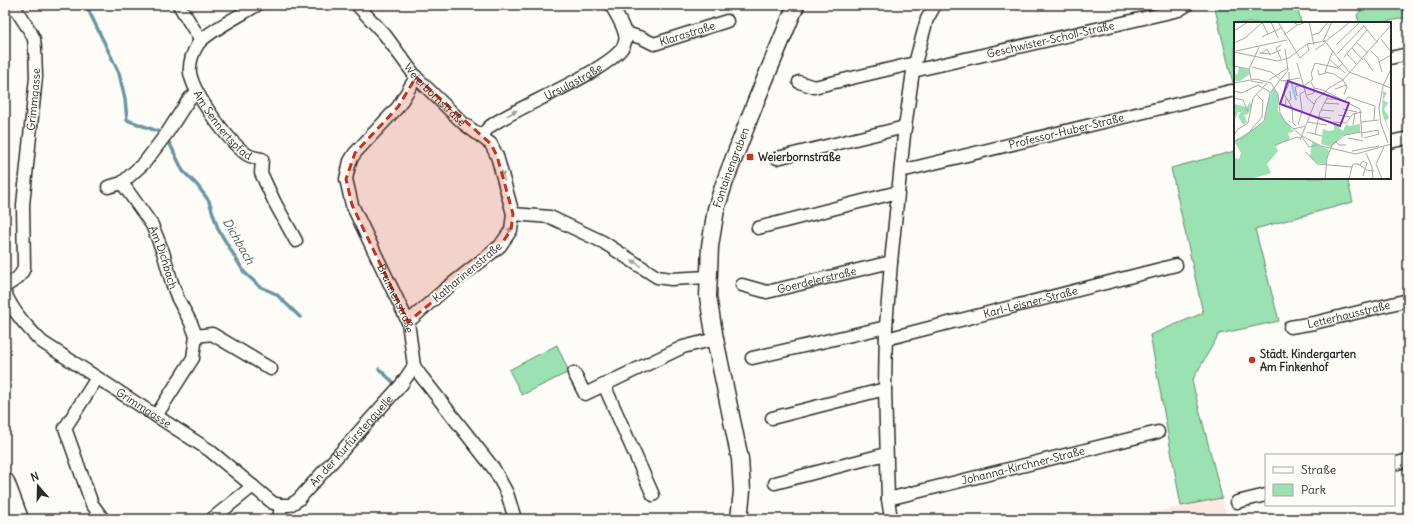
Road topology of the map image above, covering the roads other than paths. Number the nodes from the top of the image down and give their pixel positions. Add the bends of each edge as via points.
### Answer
1 (14, 5) edge
2 (178, 5) edge
3 (257, 5) edge
4 (357, 5) edge
5 (612, 5) edge
6 (796, 5) edge
7 (928, 5) edge
8 (935, 5) edge
9 (1186, 5) edge
10 (927, 19) junction
11 (727, 21) dead end
12 (625, 33) junction
13 (201, 41) junction
14 (1408, 54) edge
15 (1391, 58) edge
16 (914, 67) junction
17 (416, 77) junction
18 (800, 82) dead end
19 (1231, 91) dead end
20 (197, 93) junction
21 (905, 127) junction
22 (482, 136) junction
23 (1408, 138) edge
24 (1391, 142) edge
25 (777, 158) dead end
26 (901, 171) junction
27 (122, 183) junction
28 (108, 187) dead end
29 (898, 192) junction
30 (512, 214) junction
31 (758, 228) dead end
32 (296, 241) dead end
33 (891, 262) junction
34 (1176, 265) dead end
35 (708, 277) junction
36 (742, 285) dead end
37 (5, 286) edge
38 (5, 293) edge
39 (1408, 300) edge
40 (408, 322) junction
41 (886, 327) junction
42 (1290, 327) dead end
43 (196, 336) junction
44 (715, 339) junction
45 (886, 339) junction
46 (752, 358) dead end
47 (414, 366) junction
48 (271, 368) dead end
49 (574, 373) dead end
50 (97, 378) junction
51 (604, 385) junction
52 (885, 389) junction
53 (156, 416) junction
54 (772, 418) dead end
55 (1158, 432) dead end
56 (886, 454) junction
57 (1408, 460) edge
58 (1395, 464) edge
59 (5, 482) edge
60 (775, 483) dead end
61 (253, 486) junction
62 (652, 495) dead end
63 (1265, 495) edge
64 (888, 499) junction
65 (1237, 502) dead end
66 (281, 505) junction
67 (19, 519) edge
68 (103, 519) edge
69 (212, 519) edge
70 (279, 519) edge
71 (515, 519) edge
72 (739, 519) edge
73 (889, 519) edge

1 - 37 street, Grimmgasse via 34,39 36,77 23,205 24,268 21,276
2 - 13 street
3 - 13 street, Am Sennertspfad
4 - 17 street, Weierbornstraße via 385,34
5 - 12 street
6 - 35 street, Fontainengraben via 725,181 716,209
7 - 10 street
8 - 10 street
9 - 16 street, Geschwister-Scholl-Straße via 1179,10 1166,13
10 - 16 street
11 - 12 street, Klarastraße via 654,44
22 -> 12 street, Ursulastraße via 491,125 507,115 588,74 609,60 625,42
13 - 20 street, Am Sennertspfad via 194,50 190,63 192,82
14 - 15 street
16 - 18 street via 814,87
16 - 21 street
17 - 22 street, Weierbornstraße via 463,123
17 - 40 street, Brunnenstraße via 398,107 350,161 346,180 352,205
19 - 26 street, Professor-Huber-Straße
20 - 27 street via 189,99 145,162
20 - 32 street, Am Sennertspfad via 222,129 246,154 262,159 261,173
21 - 25 street
21 - 26 street
30 -> 22 street, Weierbornstraße via 497,156 491,144
23 - 24 street
26 - 29 street
27 - 28 street
27 - 43 street, Am Dichbach via 152,225 172,284
29 - 31 street
29 - 33 street
35 -> 30 street via 657,277 603,242 550,217
40 -> 30 street, Katharinenstraße via 442,291 500,246 511,230
33 - 36 street, Goerdelerstraße via 767,292
33 - 41 street
34 - 45 street, Karl-Leisner-Straße
35 - 44 street, Fontainengraben via 708,297
38 - 50 street, Grimmgasse via 20,319 42,342
39 - 42 street, Letterhausstraße
40 - 47 street, Brunnenstraße
41 - 45 street
41 - 46 street
43 - 48 street via 212,334
43 - 53 street via 193,358
44 - 51 street via 683,347
44 - 72 street, Fontainengraben via 740,459 742,491
45 - 52 street
47 - 66 street, An der Kurfürstenquelle via 298,500 290,505
47 - 71 street, Brunnenstraße via 494,469 507,493
49 - 51 street via 585,394
50 - 53 street, Grimmgasse
50 - 68 street via 65,428 92,504
51 - 62 street
52 - 54 street
52 - 56 street
53 - 61 street, Grimmgasse via 209,450
55 - 64 street, Johanna-Kirchner-Straße
56 - 60 street
56 - 64 street
57 - 58 street
59 - 67 main road
61 - 66 street, Grimmgasse via 273,503
61 - 69 street
63 - 65 street
64 - 73 street
66 - 70 street

